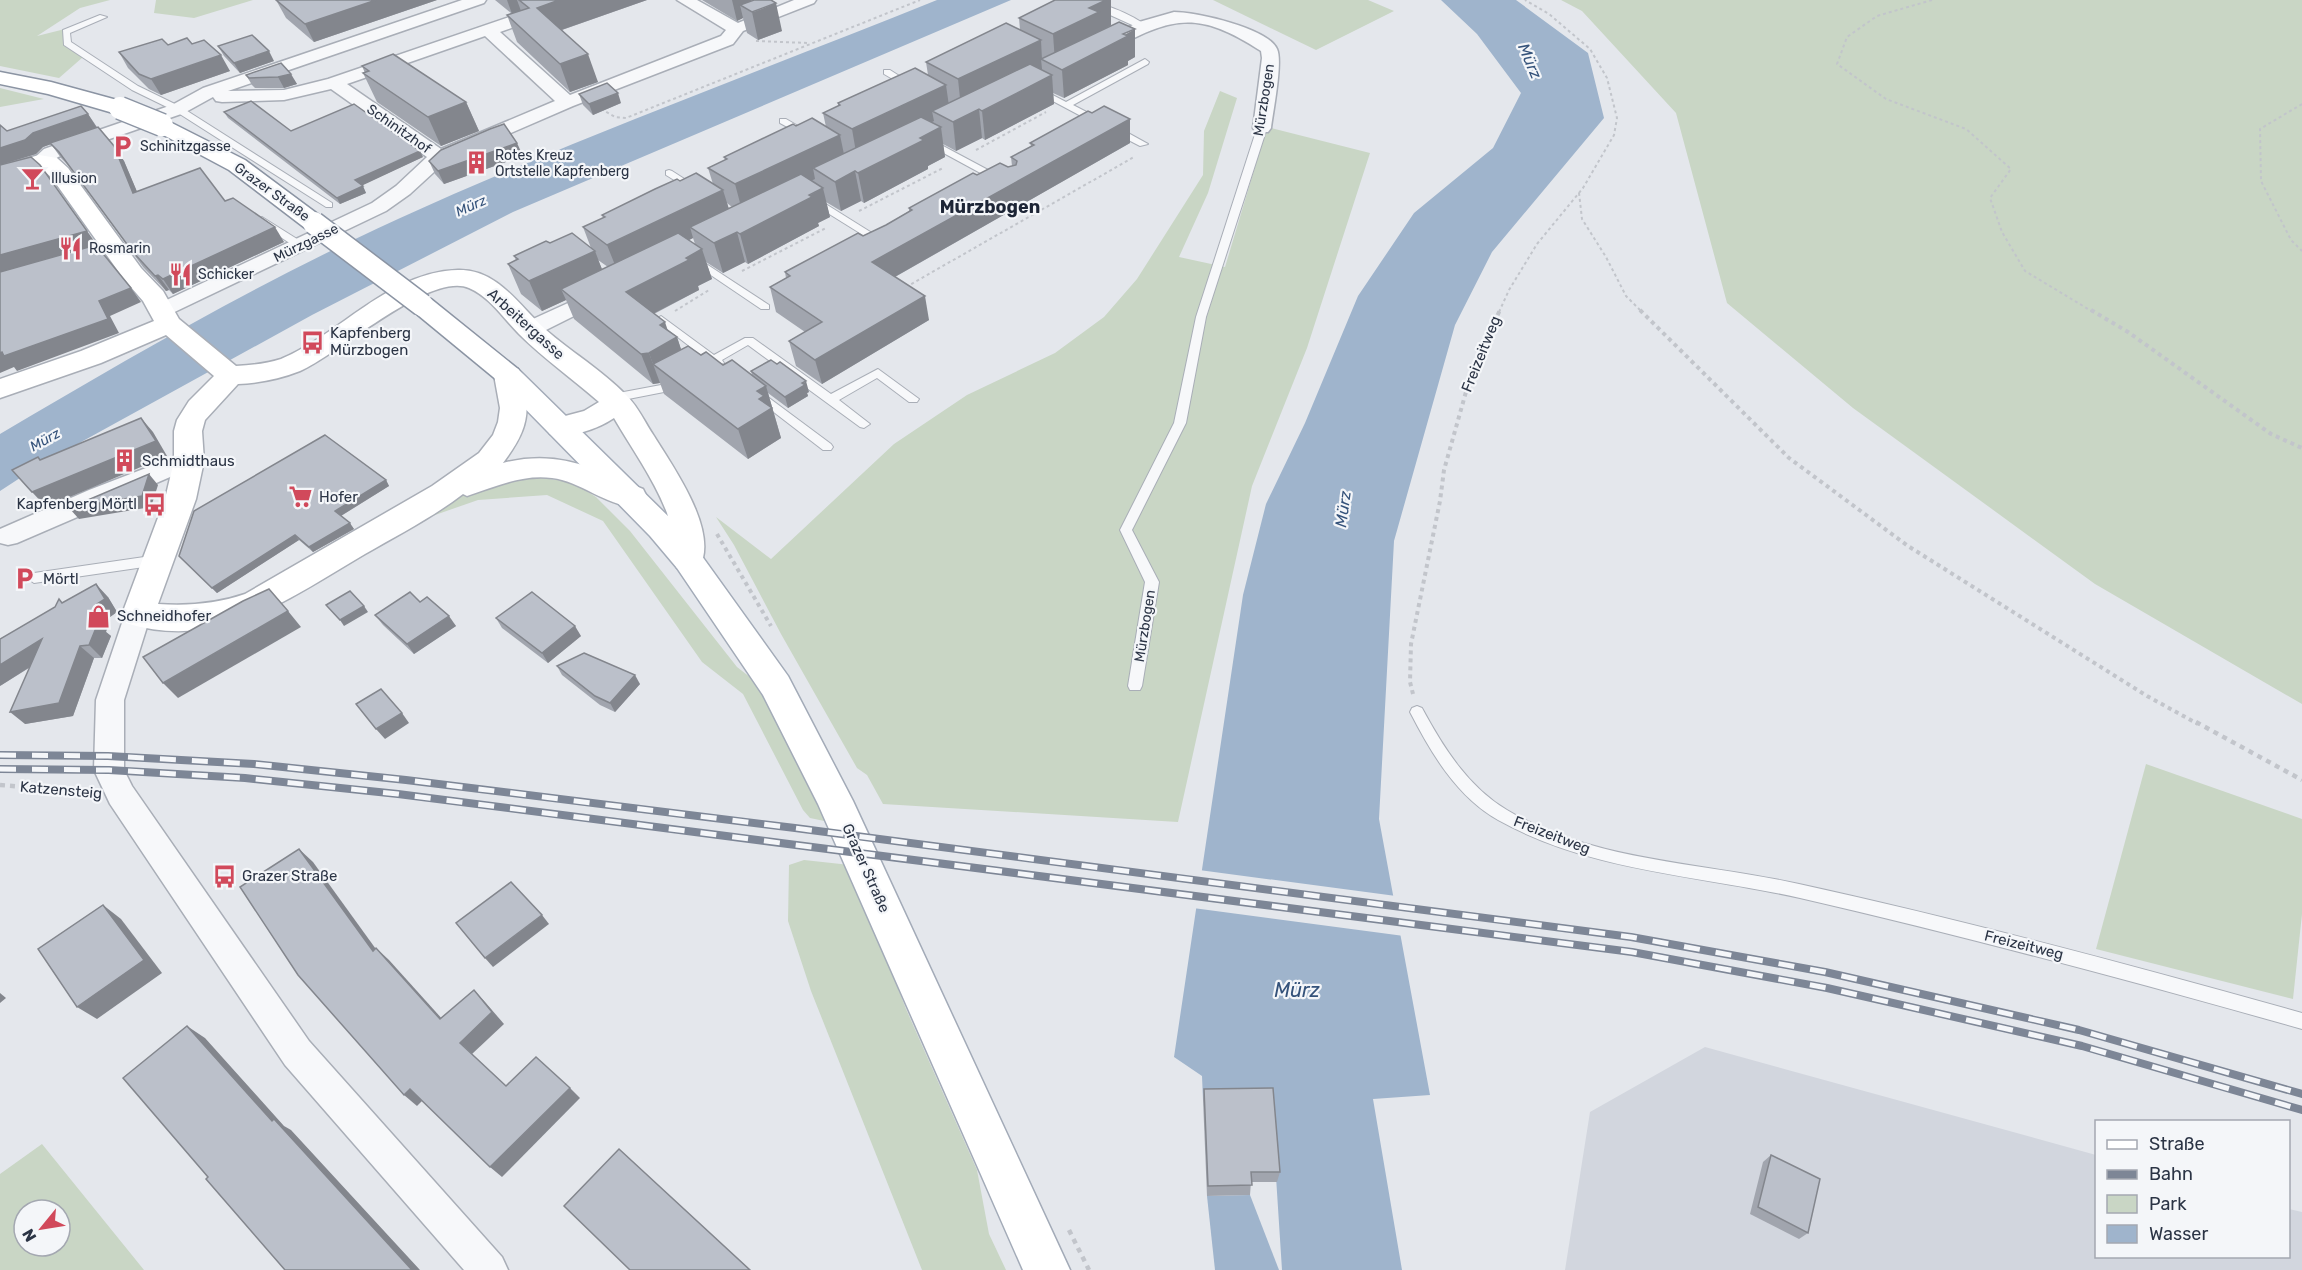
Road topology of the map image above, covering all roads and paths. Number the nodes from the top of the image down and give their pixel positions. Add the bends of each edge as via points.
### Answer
1 (478, 0) edge
2 (575, 0) edge
3 (685, 0) edge
4 (808, 0) edge
5 (920, 0) edge
6 (1081, 0) edge
7 (1525, 0) edge
8 (1932, 0) edge
9 (103, 17) dead end
10 (1144, 27) junction
11 (488, 30) junction
12 (732, 35) junction
13 (818, 41) junction
14 (1085, 56) edge
15 (1145, 62) dead end
16 (887, 72) dead end
17 (1046, 75) edge
18 (0, 78) edge
19 (334, 83) junction
20 (1021, 87) joint
21 (916, 88) edge
22 (209, 92) junction
23 (567, 102) junction
24 (2302, 104) edge
25 (1066, 105) junction
26 (170, 117) junction
27 (783, 120) dead end
28 (938, 128) edge
29 (1262, 128) joint
30 (812, 138) edge
31 (915, 139) joint
32 (1143, 144) joint
33 (439, 157) junction
34 (39, 162) junction
35 (0, 173) edge
36 (669, 173) dead end
37 (822, 185) edge
38 (1013, 187) edge
39 (1579, 193) junction
40 (708, 197) edge
41 (799, 197) joint
42 (257, 216) edge
43 (705, 243) edge
44 (886, 245) edge
45 (301, 246) junction
46 (2302, 251) edge
47 (679, 256) joint
48 (621, 284) edge
49 (898, 292) edge
50 (765, 307) dead end
51 (166, 317) junction
52 (662, 320) edge
53 (530, 329) junction
54 (719, 363) junction
55 (230, 375) junction
56 (508, 375) junction
57 (0, 389) edge
58 (752, 389) edge
59 (913, 399) dead end
60 (830, 400) junction
61 (615, 401) junction
62 (864, 424) dead end
63 (560, 427) junction
64 (827, 447) dead end
65 (2302, 448) edge
66 (190, 459) junction
67 (443, 494) junction
68 (632, 497) junction
69 (8, 536) dead end
70 (158, 560) junction
71 (688, 560) junction
72 (34, 578) dead end
73 (138, 614) junction
74 (1135, 686) dead end
75 (1417, 711) joint
76 (2302, 780) edge
77 (0, 785) edge
78 (121, 795) junction
79 (2302, 1021) edge
80 (489, 1270) edge
81 (1047, 1270) edge

1 - 22 street
2 - 11 street
3 - 12 street
4 - 12 street, Schinitzhof
5 - 13 path
6 - 10 lane
7 - 39 path, Freizeitweg via 1549,14 1590,49 1612,90 1617,118 1614,135
8 - 65 path via 1876,16 1847,37 1837,64 1886,99 1966,129 2011,170 1990,198 2002,232 2025,271 2128,332 2271,434
9 - 26 lane via 66,32 67,43 135,88
10 - 14 street, Mürzbogen
10 - 29 street, Mürzbogen via 1185,16 1236,31 1269,49
11 - 19 street
11 - 23 street
12 - 13 path via 786,44
12 - 23 street, Schinitzhof
13 - 23 path via 626,118 615,117 587,100
15 - 25 lane
16 - 21 lane
17 - 20 street
18 - 26 main road, Grazer Straße, bridge
19 - 22 street via 284,95 220,97
19 - 33 street, Schinitzhof
20 - 25 lane
22 - 26 street
23 - 33 street, Schinitzhof
24 - 46 path via 2260,129 2261,181 2291,240
25 - 32 lane
26 - 34 street via 51,153
26 - 56 main road, Grazer Straße, bridge via 198,142 321,214
27 - 30 lane
28 - 31 street
29 - 74 lane, Mürzbogen via 1202,317 1180,423 1125,530 1152,582
31 - 38 lane
32 - 49 path via 1135,156
33 - 45 street, Mürzgasse via 379,207
34 - 35 main road
34 - 51 main road via 49,163 60,173 102,252
36 - 40 lane
37 - 41 street
39 - 75 path, Freizeitweg via 1537,244 1509,290 1481,347 1466,391 1444,470 1411,644 1410,682
39 - 76 path via 1582,219 1626,296 1789,458 1917,553 2147,696
41 - 44 lane
42 - 45 lane
43 - 47 street
45 - 51 street, Mürzgasse
47 - 50 lane
48 - 53 street
51 - 55 main road
51 - 57 main road, Mürzgasse via 91,357
52 - 54 lane
53 - 55 main road, Arbeitergasse via 488,288 474,279 456,278 435,282 390,301 289,366 267,374
53 - 61 main road, Arbeitergasse
54 - 60 lane via 749,340
54 - 61 lane via 664,388
55 - 66 main road via 191,420 187,434
56 - 63 main road, Grazer Straße
56 - 67 main road, Grazer Straße via 514,408 506,438 489,460
58 - 64 lane
59 - 60 lane via 878,373
60 - 62 lane
61 - 63 main road via 594,418
61 - 71 main road, Arbeitergasse via 676,501 685,521
63 - 68 main road, Grazer Straße
66 - 69 street
66 - 70 main road
67 - 68 main road, Grazer Straße via 496,475 542,468 563,469
67 - 73 main road, Grazer Straße via 256,603 232,612 182,620
68 - 71 main road, Grazer Straße
70 - 72 lane
70 - 73 main road
71 - 81 main road, Grazer Straße via 776,686 830,791
73 - 78 street via 110,700 109,770
75 - 79 lane, Freizeitweg via 1443,758 1467,786 1484,803 1530,830 1591,850 1873,907
77 - 78 path, Katzensteig
78 - 80 street via 297,1053

